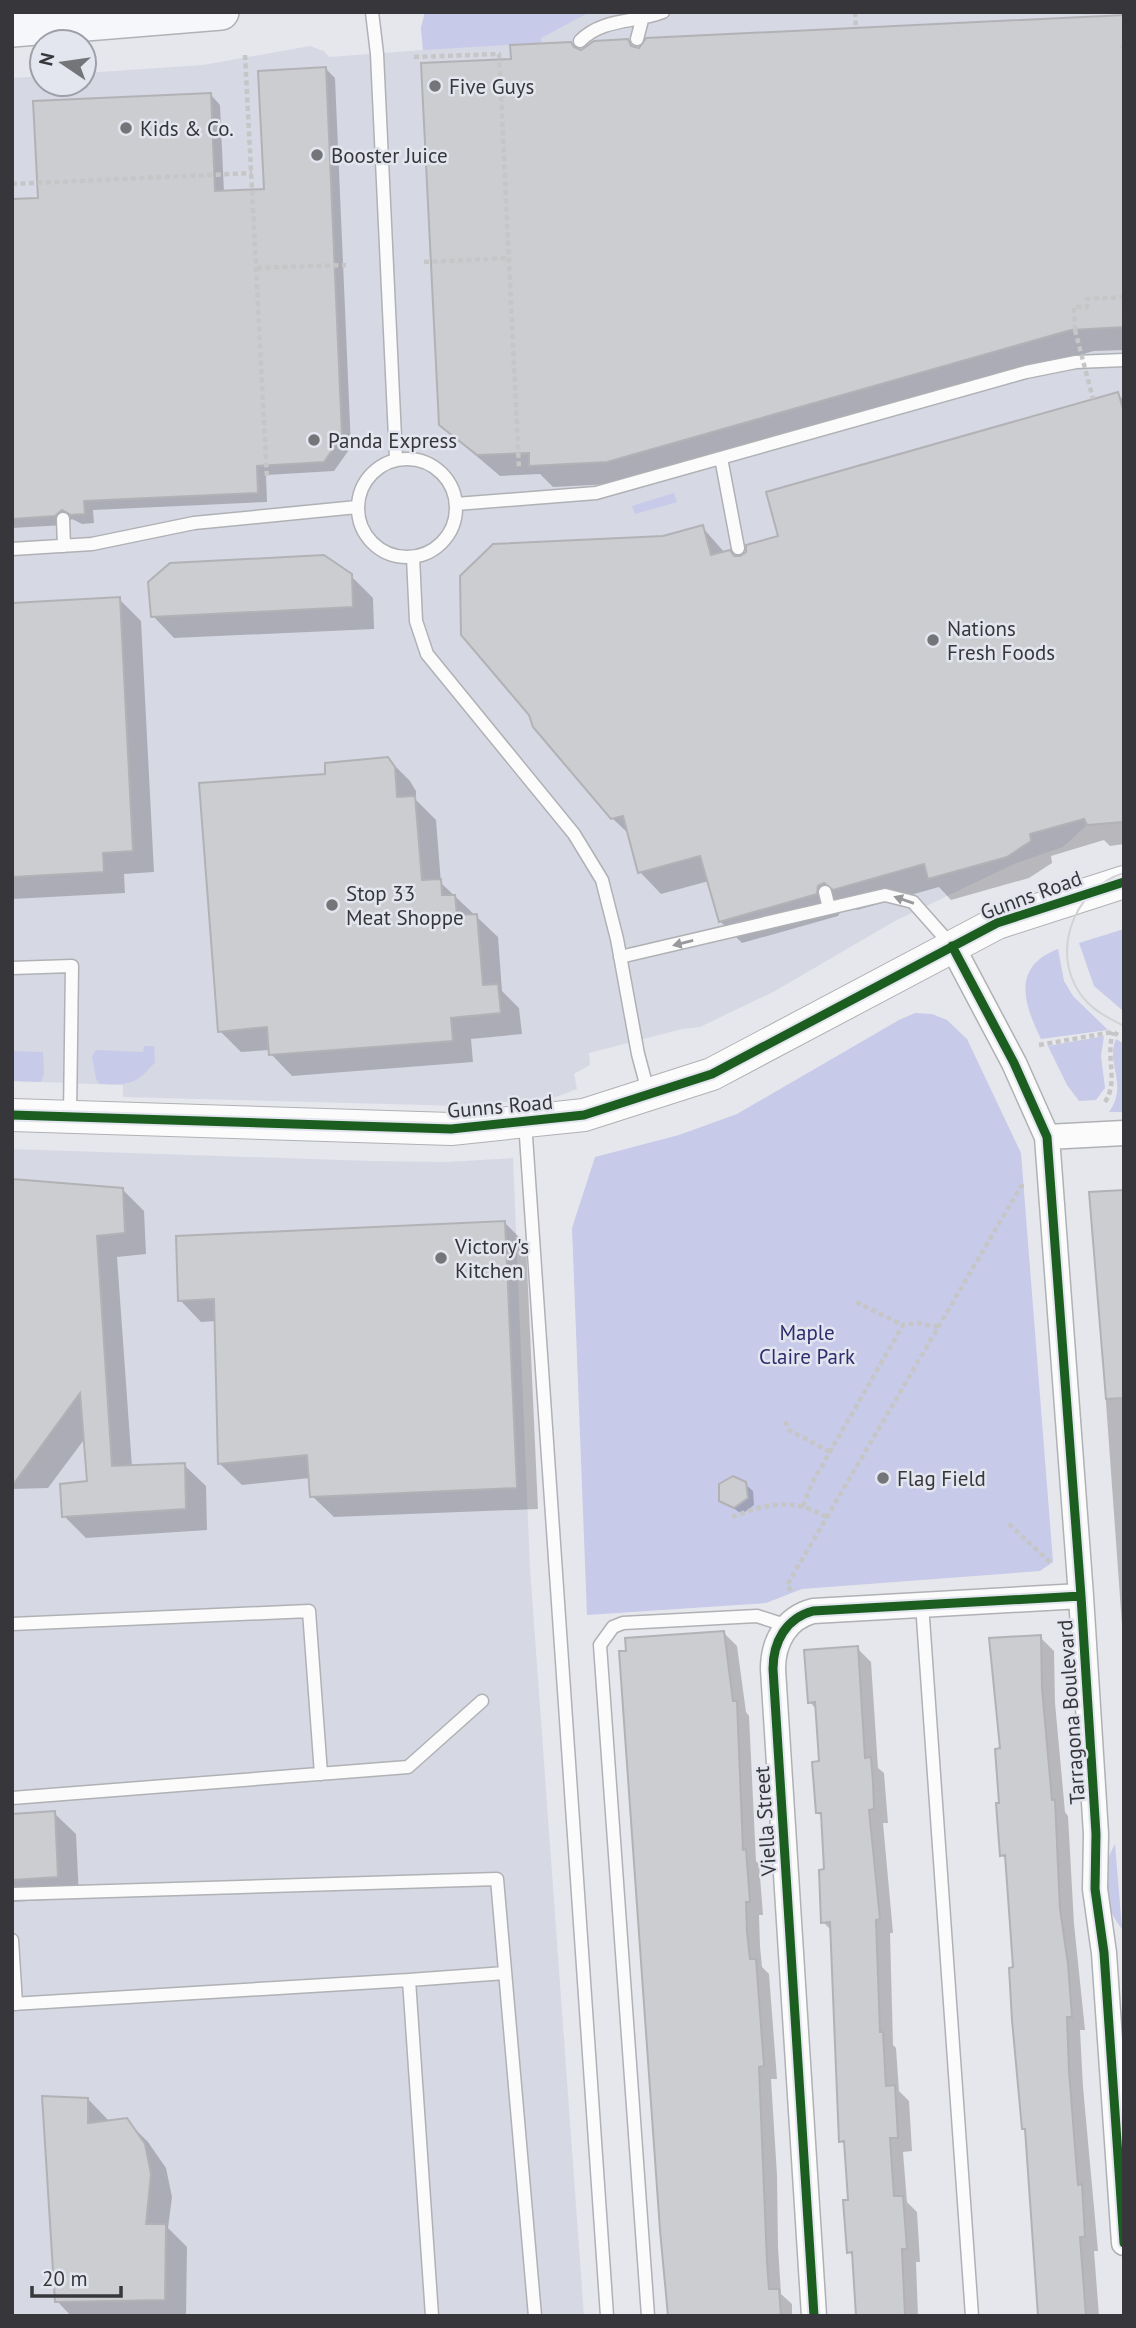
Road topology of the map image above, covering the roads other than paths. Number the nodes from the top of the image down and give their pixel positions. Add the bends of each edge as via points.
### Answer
1 (221, 12) edge
2 (372, 12) edge
3 (663, 12) edge
4 (642, 20) junction
5 (12, 29) edge
6 (637, 39) dead end
7 (580, 41) dead end
8 (1124, 360) edge
9 (721, 458) junction
10 (396, 459) junction
11 (456, 504) junction
12 (357, 507) junction
13 (63, 519) dead end
14 (64, 546) junction
15 (738, 548) dead end
16 (12, 550) edge
17 (413, 557) junction
18 (1124, 882) edge
19 (825, 892) dead end
20 (829, 908) junction
21 (952, 946) junction
22 (620, 957) junction
23 (12, 968) edge
24 (649, 1096) junction
25 (12, 1115) edge
26 (70, 1116) junction
27 (525, 1122) junction
28 (1124, 1133) edge
29 (1047, 1137) junction
30 (1082, 1596) junction
31 (922, 1604) junction
32 (12, 1624) edge
33 (788, 1626) junction
34 (482, 1702) dead end
35 (321, 1774) junction
36 (12, 1798) edge
37 (12, 1894) edge
38 (12, 1940) edge
39 (505, 1973) junction
40 (409, 1980) junction
41 (14, 2004) edge
42 (1124, 2243) edge
43 (432, 2316) edge
44 (535, 2316) edge
45 (607, 2316) edge
46 (648, 2316) edge
47 (814, 2316) edge
48 (972, 2316) edge

1 - 5 main road
2 - 10 lane
3 - 4 lane
4 - 6 lane
4 - 7 lane via 616,21
8 - 9 lane via 1076,362 1026,372
9 - 11 lane via 596,492
9 - 15 lane
10 - 11 lane via 427,463 442,473
10 - 12 lane via 365,481
11 - 17 lane via 451,529 435,548
12 - 14 lane via 194,523
12 - 17 lane via 360,525 372,543 385,553
13 - 14 lane
14 - 16 lane
17 - 22 lane via 416,621 427,653 588,855 601,880
18 - 21 street, Gunns Road via 997,923
19 - 20 lane
21 -> 20 lane via 923,911 898,896
20 -> 22 lane
21 - 24 street, Gunns Road via 712,1074
21 - 29 street
22 - 24 lane
23 - 26 lane via 72,966
24 - 27 street, Gunns Road via 584,1115
25 - 26 street, Gunns Road
26 - 27 street, Gunns Road via 451,1129
27 - 45 lane
28 - 29 street
29 - 30 street, Tarragona Boulevard
30 - 31 street
30 - 42 street, Tarragona Boulevard via 1095,1889 1104,1953
31 - 33 street via 813,1611
31 - 48 lane
32 - 35 lane via 309,1611
33 - 46 lane via 757,1616 624,1623 613,1628 600,1645
33 - 47 street, Viella Street via 778,1640 772,1669
34 - 35 lane via 408,1767
35 - 36 lane
37 - 39 lane via 497,1879
38 - 41 lane
39 - 40 lane
39 - 44 lane
40 - 41 lane
40 - 43 lane

